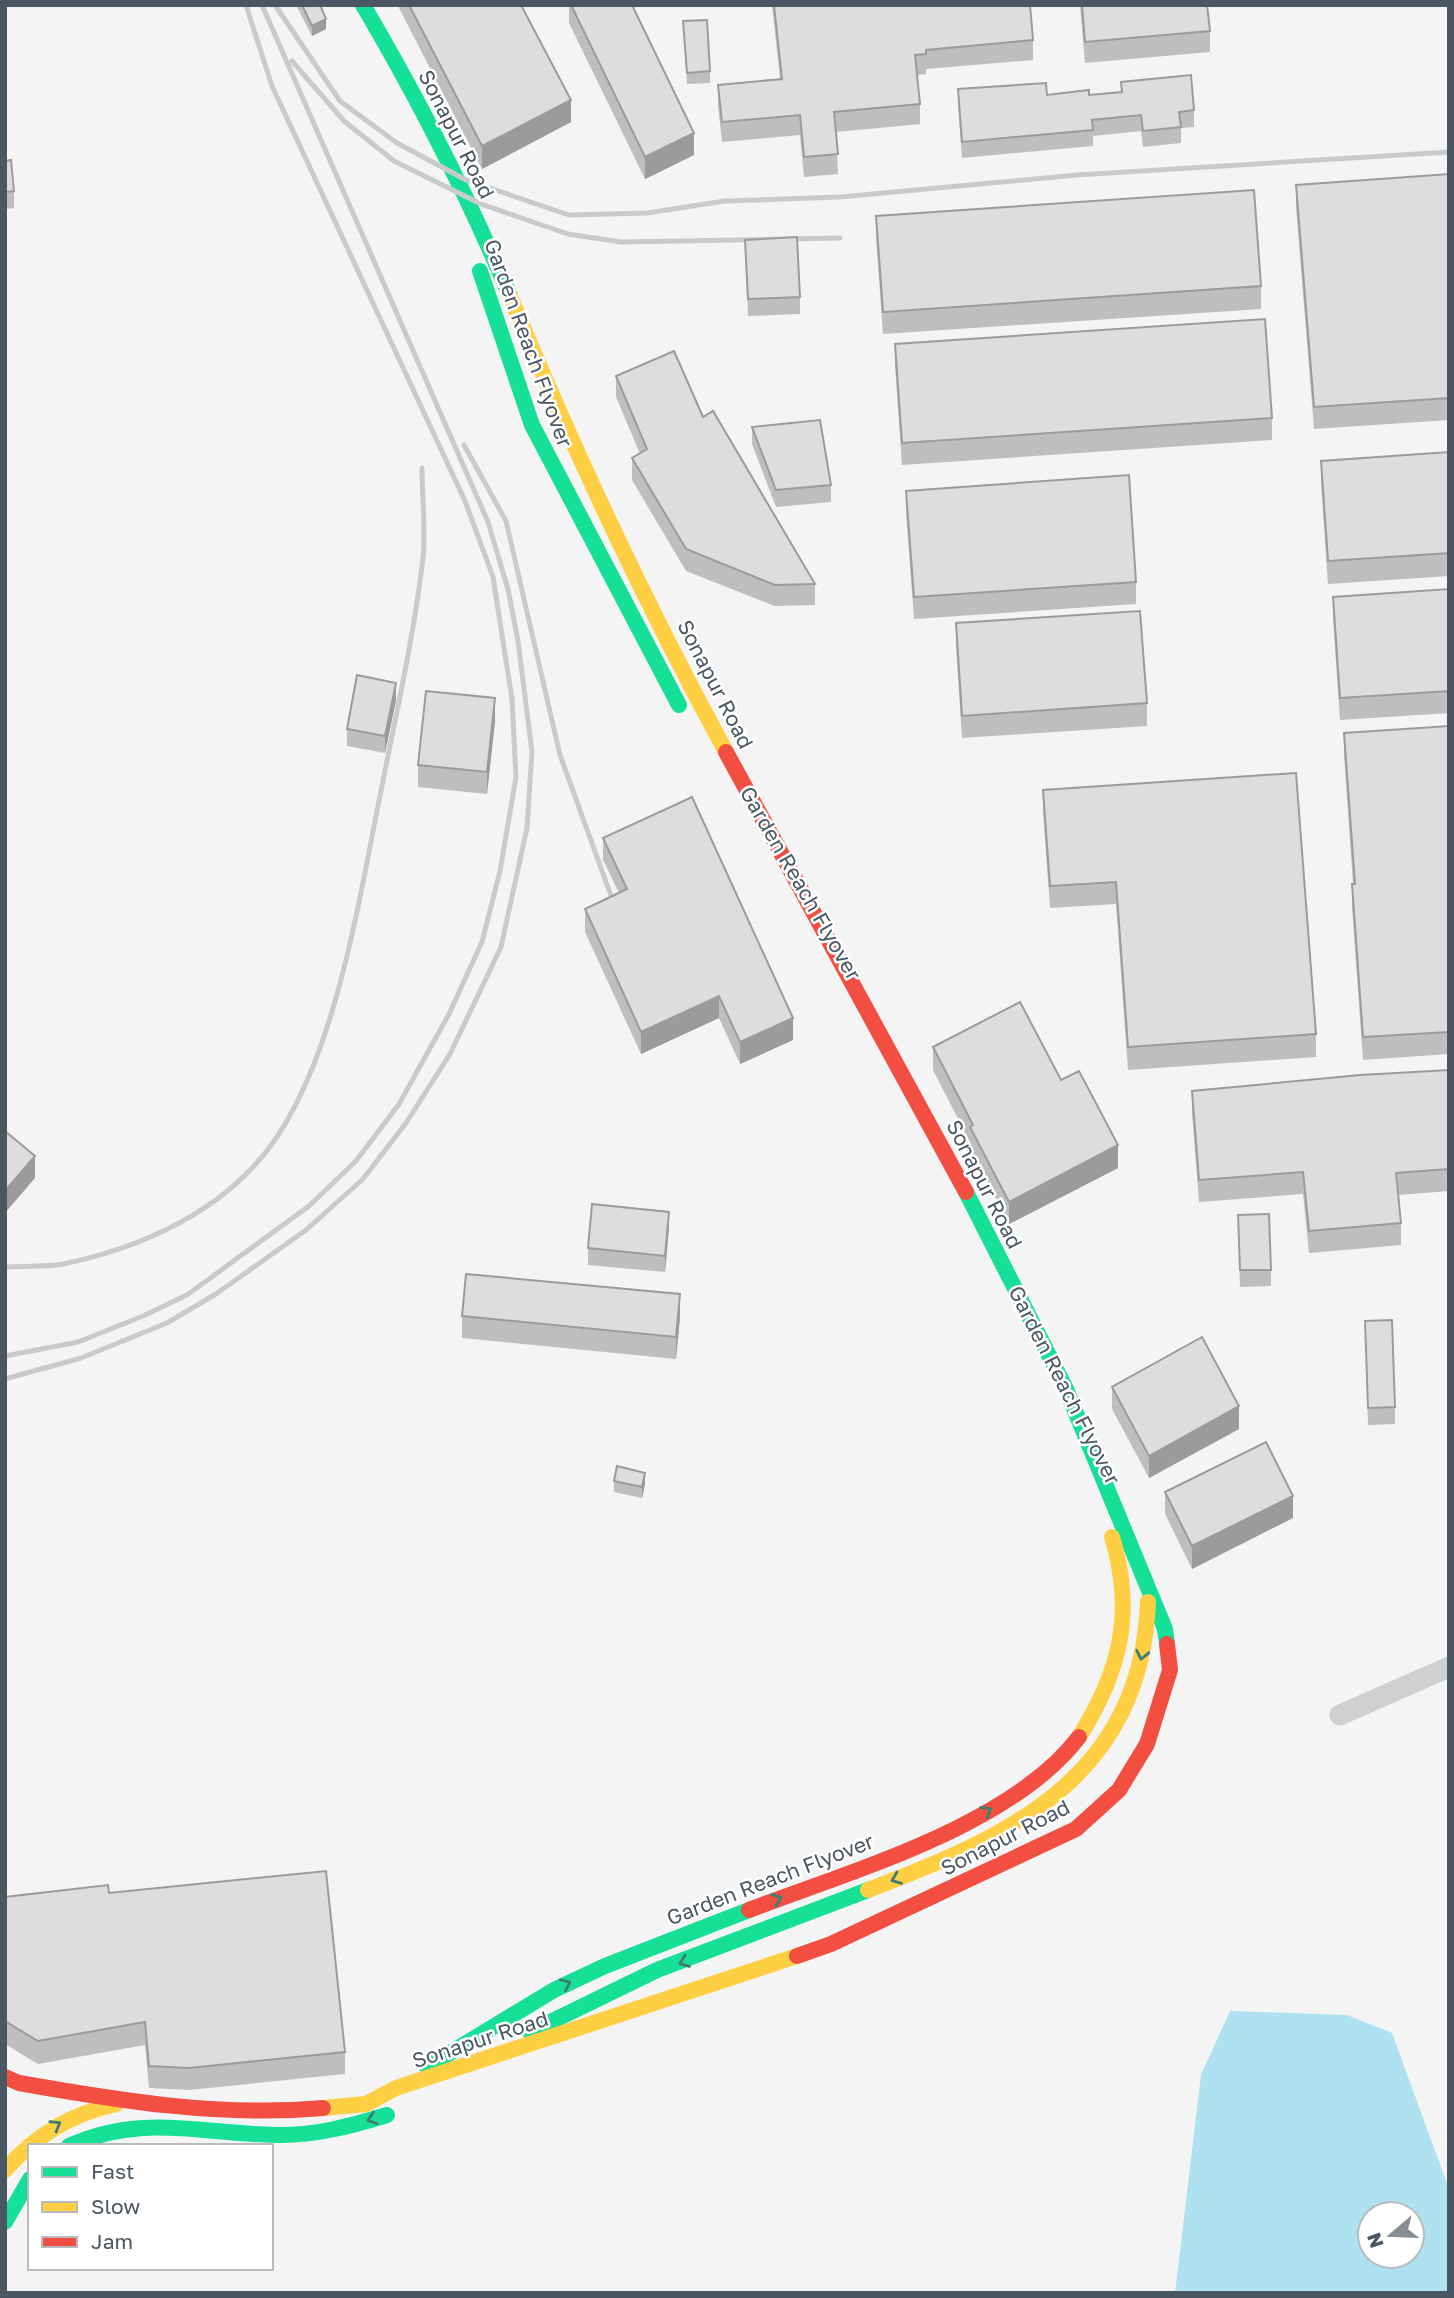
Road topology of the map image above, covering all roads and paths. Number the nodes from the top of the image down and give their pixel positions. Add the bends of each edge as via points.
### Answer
1 (351, 5) edge
2 (363, 5) edge
3 (379, 5) edge
4 (684, 715) dead end
5 (779, 885) dead end
6 (894, 1095) dead end
7 (1065, 1429) dead end
8 (1449, 1667) edge
9 (1340, 1715) dead end
10 (5, 2077) edge
11 (426, 2096) dead end
12 (403, 2108) dead end
13 (30, 2144) edge
14 (73, 2144) edge
15 (28, 2146) edge
16 (5, 2170) edge
17 (28, 2182) edge
18 (5, 2222) edge

1 - 4 main road, Garden Reach Flyover via 454,200 532,425
2 - 10 main road, Sonapur Road via 468,197 549,390 695,695 948,1156 1066,1390 1165,1629 1170,1671 1147,1744 1119,1790 1076,1829 831,1944 728,1980 396,2088 366,2104 275,2112 142,2105
3 -> 11 main road, Garden Reach Flyover via 476,189 566,438 724,740 890,1034 1119,1482 1138,1536 1148,1614 1140,1665 1122,1714 1096,1756 1043,1806 945,1860 565,2012
5 - 6 main road, Garden Reach Flyover
13 -> 7 main road, Garden Reach Flyover via 65,2119 102,2106 157,2102 278,2110 333,2104 381,2090 404,2081 554,1990 605,1966 934,1837 1029,1786 1063,1757 1089,1723 1110,1682 1121,1636 1123,1589 1114,1543 1097,1491
8 - 9 street
12 -> 14 main road via 311,2133 124,2127
16 -> 15 main road, Garden Reach Flyover
17 - 18 main road

